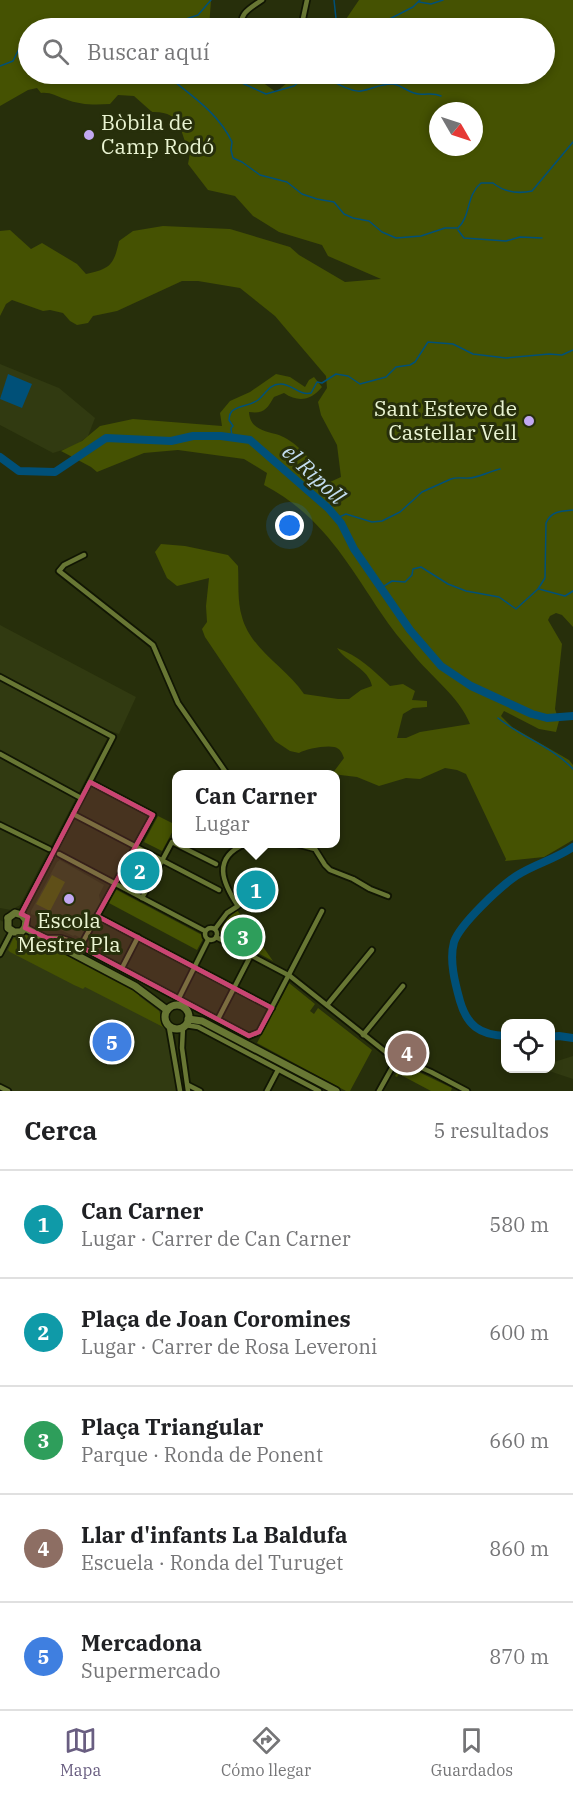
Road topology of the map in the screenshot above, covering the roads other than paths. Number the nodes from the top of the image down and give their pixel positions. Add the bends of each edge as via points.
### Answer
1 (262, 0) edge
2 (307, 0) edge
3 (242, 18) edge
4 (303, 18) edge
5 (84, 555) dead end
6 (0, 677) edge
7 (0, 754) edge
8 (224, 770) edge
9 (90, 782) junction
10 (81, 798) junction
11 (73, 814) junction
12 (0, 825) edge
13 (172, 842) edge
14 (135, 846) junction
15 (56, 847) junction
16 (184, 848) edge
17 (237, 848) edge
18 (312, 848) edge
19 (49, 849) junction
20 (59, 854) junction
21 (51, 857) junction
22 (162, 860) junction
23 (216, 864) dead end
24 (114, 884) junction
25 (219, 890) dead end
26 (388, 896) dead end
27 (142, 898) junction
28 (322, 911) dead end
29 (0, 913) edge
30 (21, 914) junction
31 (97, 916) junction
32 (8, 918) junction
33 (26, 928) junction
34 (215, 929) junction
35 (12, 931) junction
36 (206, 931) junction
37 (138, 937) junction
38 (216, 937) junction
39 (47, 938) junction
40 (208, 940) junction
41 (80, 947) junction
42 (372, 950) dead end
43 (0, 954) edge
44 (251, 955) junction
45 (195, 967) junction
46 (122, 968) junction
47 (290, 976) junction
48 (403, 986) dead end
49 (233, 988) junction
50 (179, 998) junction
51 (327, 1005) junction
52 (272, 1008) junction
53 (167, 1010) junction
54 (218, 1019) junction
55 (185, 1024) junction
56 (170, 1027) junction
57 (363, 1035) junction
58 (398, 1058) junction
59 (278, 1070) junction
60 (456, 1085) junction
61 (0, 1087) edge
62 (188, 1088) edge
63 (8, 1091) edge
64 (180, 1091) edge
65 (200, 1091) edge
66 (267, 1091) edge
67 (319, 1091) edge
68 (336, 1091) edge
69 (379, 1091) edge
70 (453, 1091) edge
71 (467, 1091) edge

1 - 3 street
2 - 4 street
5 - 8 street via 59,571 153,645 178,703
6 - 9 street via 113,737
7 - 10 street
9 - 10 street
9 - 14 street via 153,814
10 - 11 street
11 - 14 street
11 - 15 street
12 - 19 street
13 - 22 street
14 - 22 street
14 - 24 street
15 - 19 street
15 - 20 street
16 - 23 street
17 - 34 street via 223,870 225,884 237,906
18 - 26 street via 330,870
19 - 21 street
20 - 21 street
20 - 24 street
21 - 30 street
22 - 25 street
22 - 27 street
24 - 27 street
24 - 31 street
27 - 36 street
28 - 47 street
29 - 32 street
30 - 32 street
30 - 33 street
31 - 37 street
31 - 41 street
32 - 35 street
33 - 35 street via 17,933
33 - 39 street
34 - 36 street
34 - 38 street
35 - 43 street
36 - 40 street
37 - 45 street
37 - 46 street
38 - 40 street
38 - 44 street
39 - 41 street via 61,938
39 - 53 street via 135,986
40 - 45 street
41 - 46 street
42 - 51 street
44 - 47 street
44 - 49 street
45 - 49 street
45 - 50 street
46 - 50 street
47 - 51 street
47 - 52 street
48 - 57 street
49 - 52 street
49 - 54 street
50 - 54 street
51 - 57 street
52 - 54 street via 260,1032 249,1036
53 - 55 street via 175,1005 182,1007 188,1012
53 - 56 street via 165,1020
55 - 56 street via 177,1029
55 - 59 street via 198,1027
55 - 62 street via 182,1048
55 - 68 street via 202,1021
56 - 64 street
57 - 58 street
58 - 60 street
58 - 69 street
59 - 66 street
59 - 67 street
60 - 70 street
60 - 71 street
61 - 63 street
62 - 65 street

